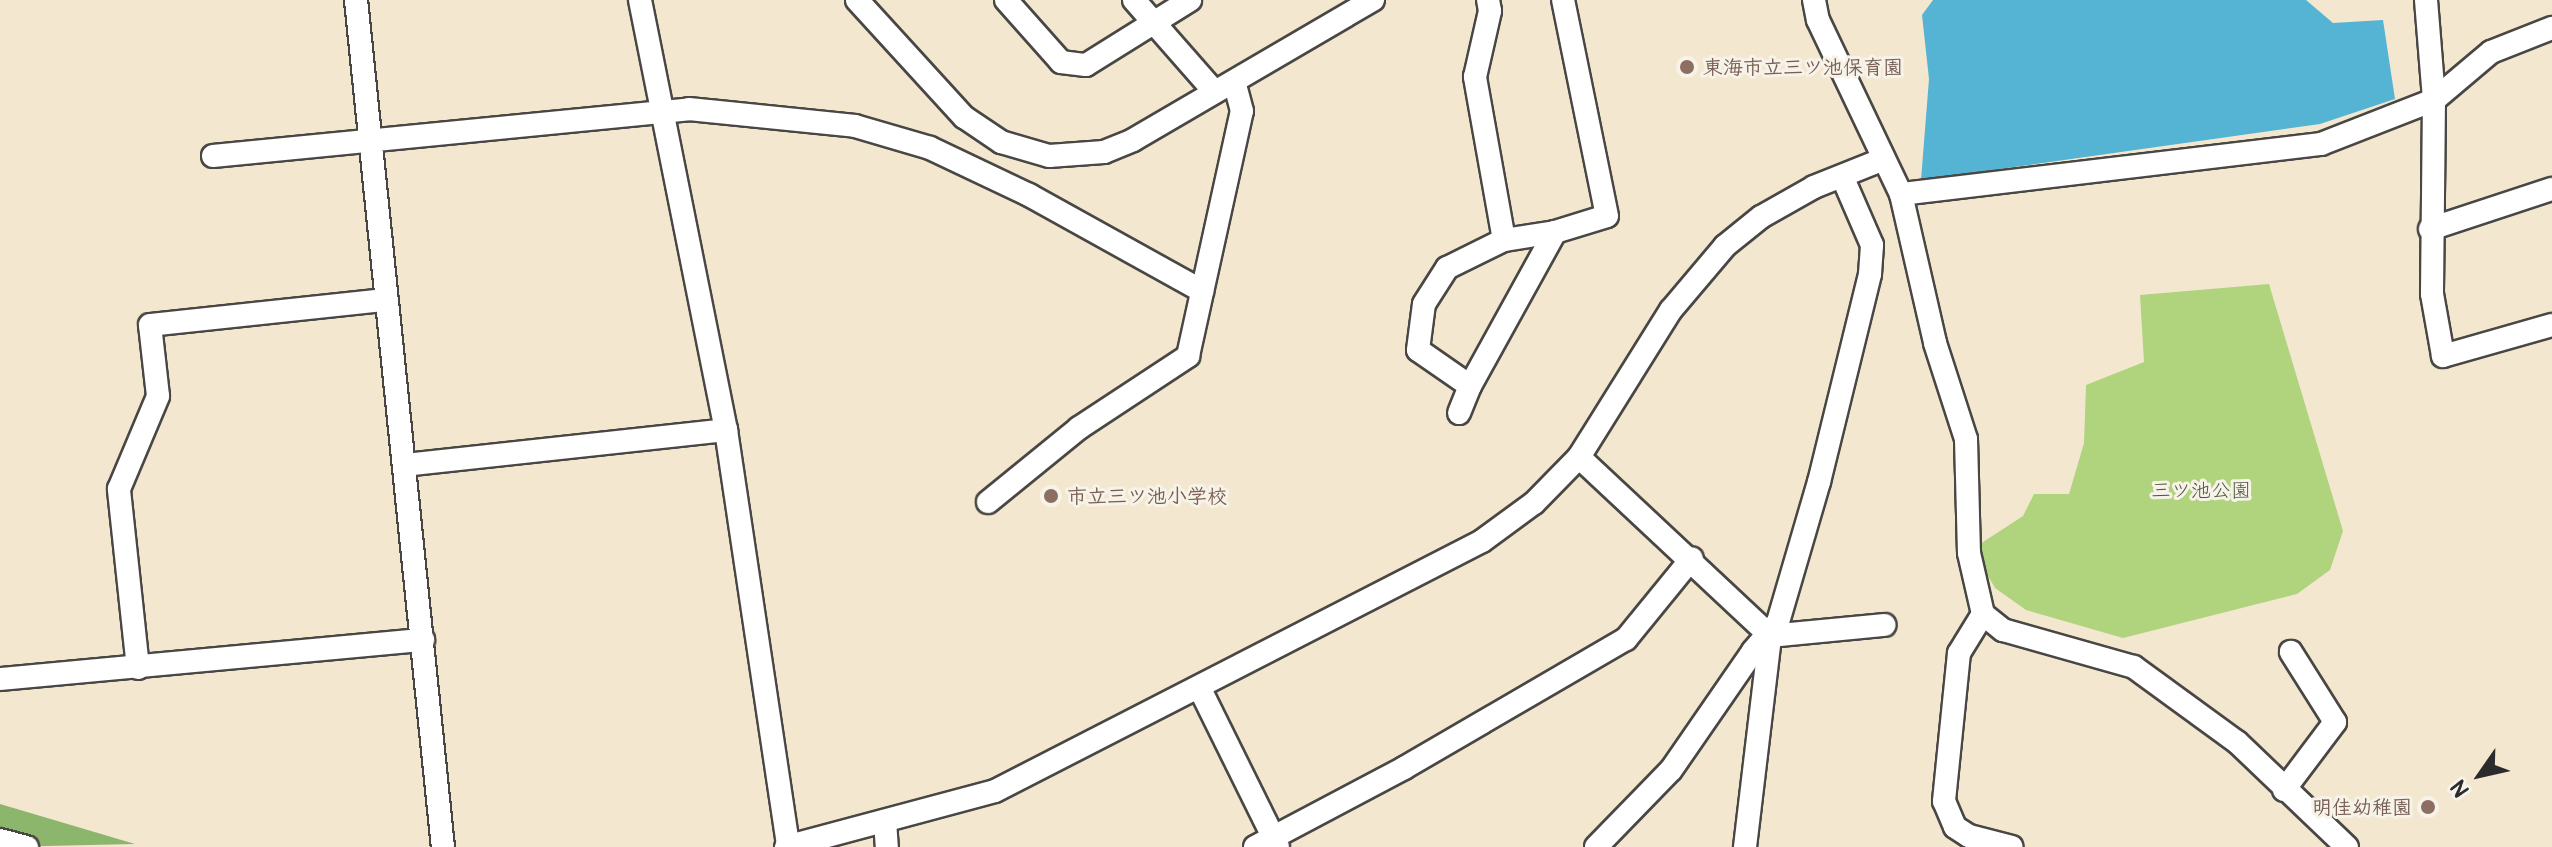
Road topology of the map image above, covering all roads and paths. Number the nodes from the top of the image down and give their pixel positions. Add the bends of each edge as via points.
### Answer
1 (356, 0) edge
2 (640, 0) edge
3 (857, 0) edge
4 (1006, 0) edge
5 (1134, 0) edge
6 (1190, 0) edge
7 (1373, 0) edge
8 (1488, 0) edge
9 (1563, 0) edge
10 (1814, 0) edge
11 (2424, 2) edge
12 (1154, 23) junction
13 (2552, 28) edge
14 (1224, 88) junction
15 (2434, 100) junction
16 (662, 114) junction
17 (371, 140) junction
18 (213, 156) dead end
19 (1884, 159) junction
20 (1842, 176) junction
21 (2552, 189) edge
22 (1901, 194) junction
23 (2430, 229) junction
24 (1555, 232) junction
25 (1504, 240) junction
26 (1202, 291) junction
27 (384, 300) junction
28 (2552, 325) edge
29 (1470, 386) junction
30 (1459, 413) dead end
31 (726, 430) junction
32 (1579, 457) junction
33 (405, 465) junction
34 (988, 502) dead end
35 (1692, 558) junction
36 (1983, 614) junction
37 (1884, 625) dead end
38 (1770, 636) junction
39 (423, 640) junction
40 (2291, 652) dead end
41 (138, 668) junction
42 (0, 679) edge
43 (1199, 687) junction
44 (2284, 790) junction
45 (885, 821) junction
46 (0, 840) edge
47 (1269, 844) edge
48 (27, 847) edge
49 (443, 847) edge
50 (787, 847) edge
51 (887, 847) edge
52 (1596, 847) edge
53 (1745, 847) edge
54 (2012, 847) edge
55 (2347, 847) edge

1 - 17 street
2 - 16 street
3 - 14 street via 964,117 1024,151 1049,156 1104,152
4 - 12 street via 1061,62 1086,65
5 - 12 street
6 - 12 street
7 - 14 street
8 - 25 street via 1475,77
9 - 24 street via 1607,216
10 - 19 street via 1818,20
11 - 15 street
12 - 14 street
13 - 15 street via 2491,52
14 - 26 street via 1242,111
15 - 22 street via 2321,144
15 - 23 street
16 - 17 street
16 - 26 street via 689,109 855,126 930,148 1029,195
16 - 31 street
17 - 18 street
17 - 27 street
19 - 20 street
19 - 22 street
20 - 32 street via 1761,217 1708,264 1671,310
20 - 38 street via 1872,245 1870,274 1803,544
21 - 23 street
22 - 36 street via 1935,343 1966,439 1969,553
23 - 28 street via 2432,294 2443,356
24 - 25 street
24 - 29 street
25 - 29 street via 1447,268 1424,304 1418,350
26 - 34 street via 1188,356 1079,428
27 - 33 street
27 - 41 street via 150,325 158,396 119,489
29 - 30 street
31 - 33 street
31 - 50 street
32 - 35 street
32 - 43 street via 1534,503 1482,541
33 - 39 street
35 - 38 street
35 - 47 street via 1626,639
36 - 44 street via 2003,630 2134,667 2237,742
36 - 54 street via 1959,653 1944,801 1955,827
37 - 38 street
38 - 52 street via 1753,651 1671,770
38 - 53 street
39 - 41 street
39 - 49 street
40 - 44 street via 2335,722
41 - 42 street
43 - 45 street via 995,791
43 - 47 street
44 - 55 street
45 - 50 street
45 - 51 street
46 - 48 street

